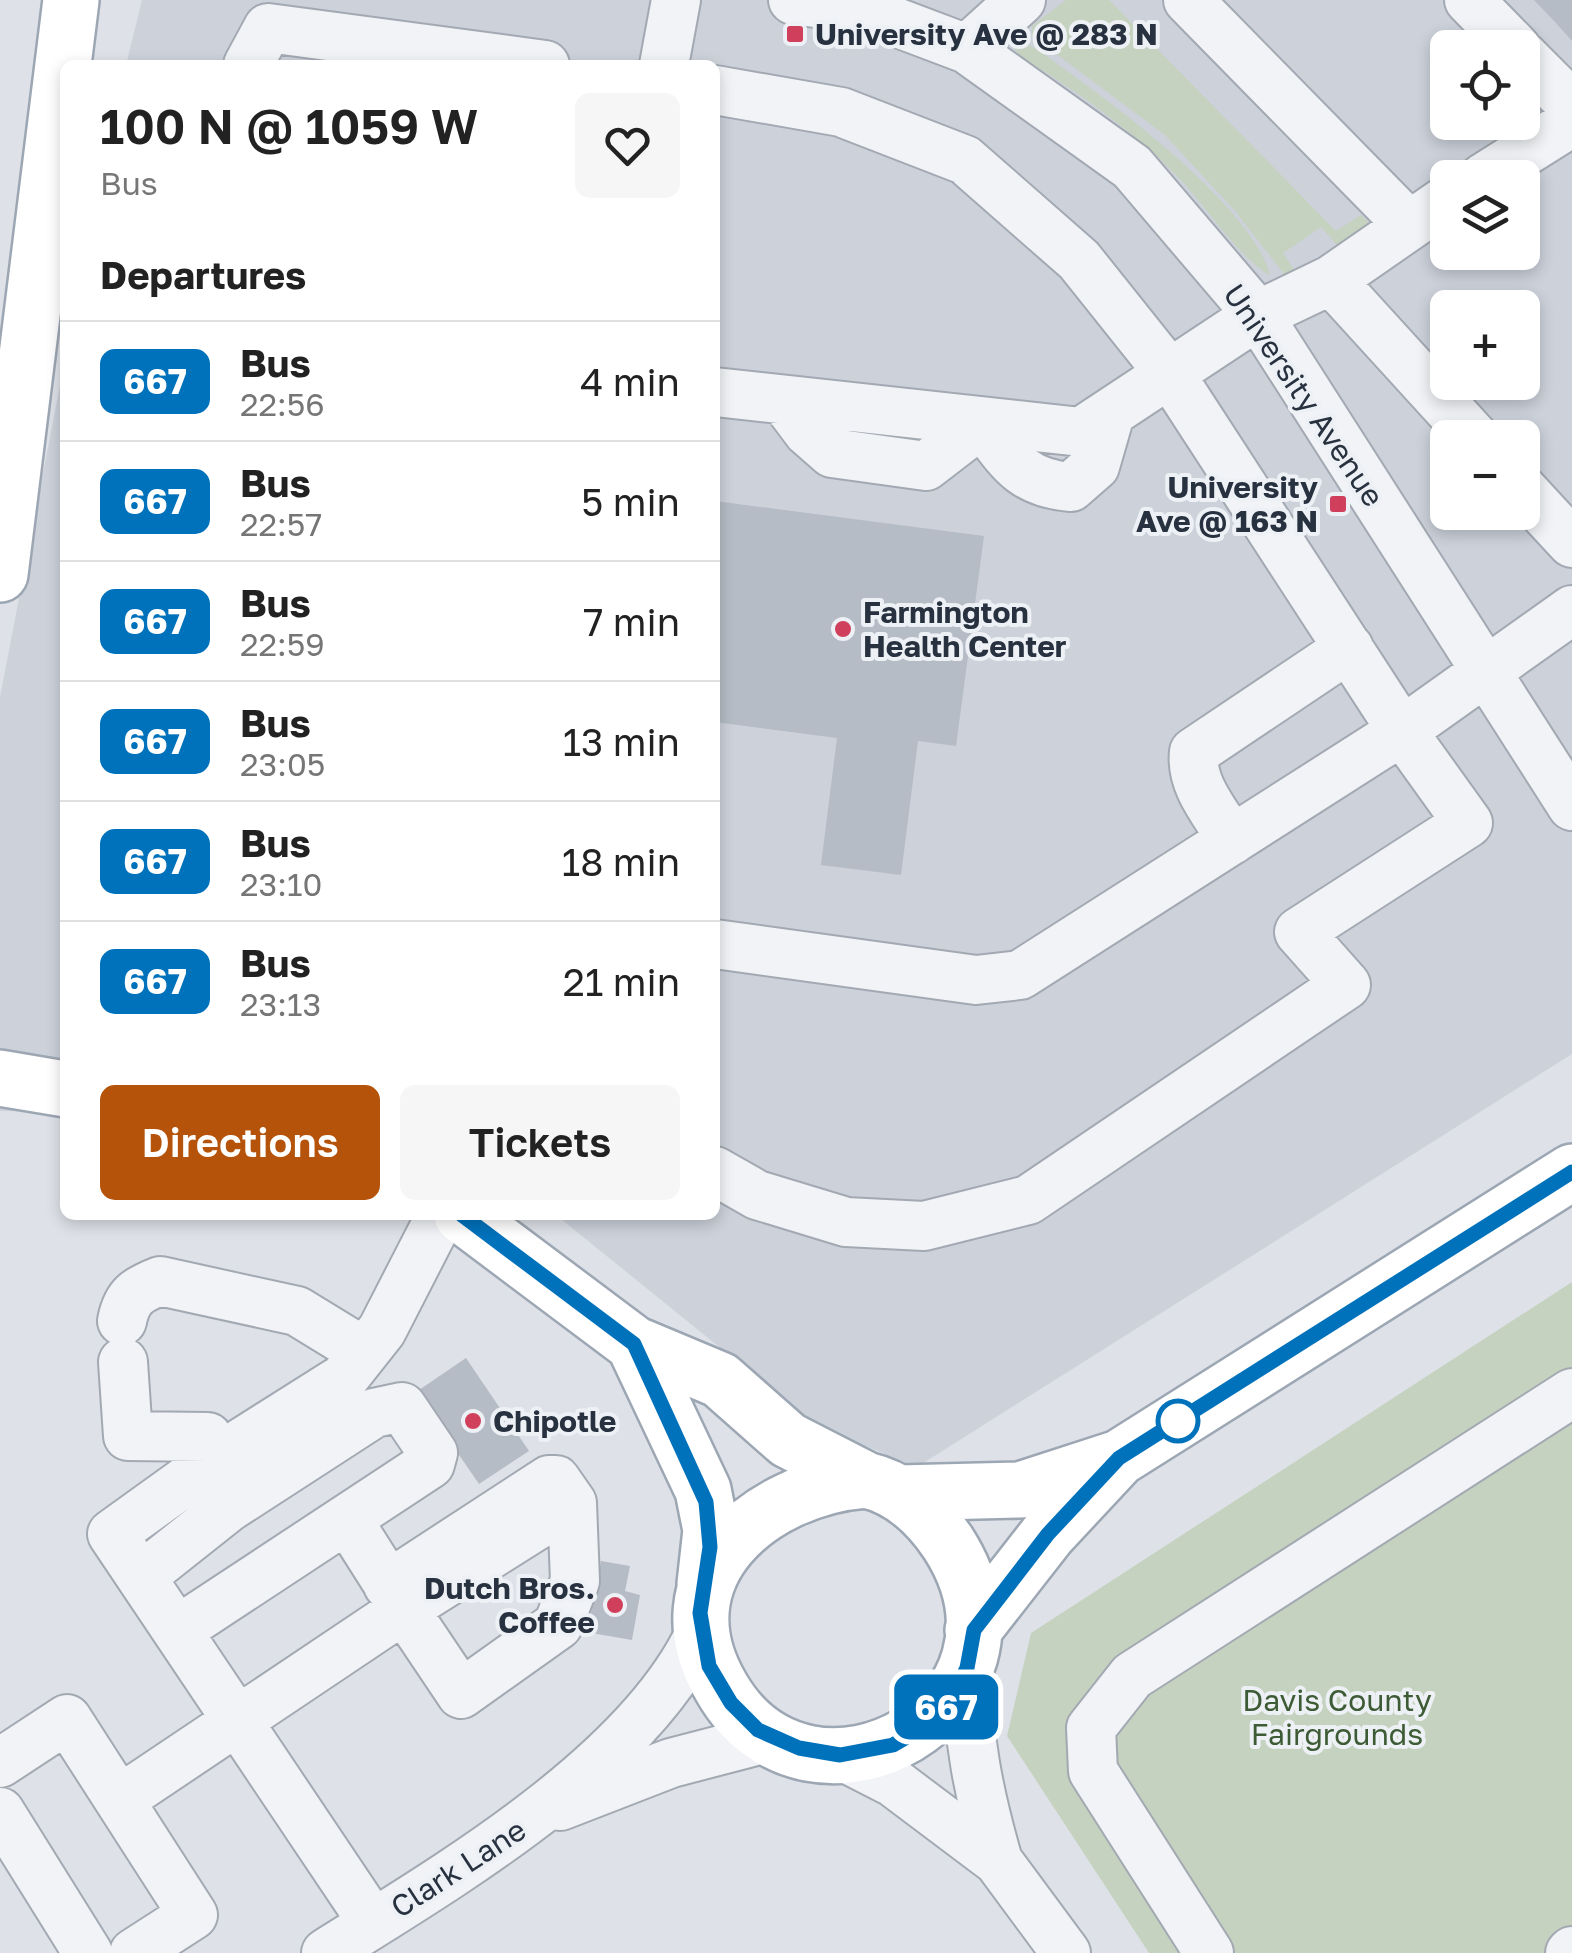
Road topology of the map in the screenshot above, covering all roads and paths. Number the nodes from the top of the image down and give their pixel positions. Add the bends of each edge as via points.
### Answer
1 (71, 0) edge
2 (676, 0) edge
3 (793, 0) edge
4 (1021, 0) edge
5 (1188, 0) edge
6 (1470, 0) edge
7 (1499, 30) edge
8 (967, 48) junction
9 (341, 51) edge
10 (63, 60) edge
11 (251, 60) edge
12 (472, 60) edge
13 (665, 60) edge
14 (1540, 73) edge
15 (60, 87) edge
16 (720, 91) edge
17 (1572, 106) edge
18 (1572, 122) edge
19 (1511, 160) edge
20 (1430, 210) edge
21 (1407, 224) junction
22 (1331, 280) junction
23 (1258, 315) junction
24 (1170, 374) junction
25 (720, 393) edge
26 (1459, 420) edge
27 (1540, 508) edge
28 (2, 543) edge
29 (1572, 543) edge
30 (1572, 610) edge
31 (1348, 648) junction
32 (1486, 673) junction
33 (1402, 731) junction
34 (1572, 806) edge
35 (1232, 840) junction
36 (720, 945) edge
37 (0, 1078) edge
38 (60, 1088) edge
39 (1572, 1172) edge
40 (720, 1174) edge
41 (439, 1220) edge
42 (469, 1220) edge
43 (634, 1344) junction
44 (364, 1352) junction
45 (1572, 1393) edge
46 (218, 1457) junction
47 (1119, 1458) junction
48 (883, 1486) junction
49 (347, 1519) junction
50 (142, 1576) junction
51 (396, 1597) junction
52 (702, 1610) junction
53 (178, 1630) junction
54 (970, 1649) junction
55 (241, 1721) junction
56 (771, 1738) junction
57 (840, 1755) junction
58 (0, 1763) edge
59 (119, 1800) junction
60 (0, 1812) edge
61 (538, 1815) junction
62 (998, 1861) junction
63 (373, 1924) junction
64 (76, 1949) edge
65 (134, 1953) edge
66 (326, 1953) edge
67 (1066, 1953) edge
68 (1209, 1953) edge

1 - 10 main road
2 - 13 street
3 - 8 street, University Avenue via 861,8
4 - 8 street
5 - 21 street
6 - 7 street
8 - 23 street, University Avenue via 1132,167
9 - 11 street via 268,28
9 - 12 street
14 - 17 street
15 - 28 main road
16 - 24 street via 841,112 965,160 1079,260
18 - 19 street
20 - 21 street
21 - 22 street
22 - 23 street
22 - 26 street
23 - 24 street
23 - 32 street, University Avenue
24 - 25 street via 1081,432
24 - 31 street
27 - 29 street
30 - 32 street
31 - 33 street
31 - 35 street via 1194,752 1197,782
32 - 33 street
32 - 34 street, University Avenue
33 - 35 street
33 - 40 street via 1468,822 1299,932 1346,985 1028,1200 924,1226 846,1222 757,1195
35 - 36 street via 1020,975 976,980
37 - 38 main road
39 - 47 main road
41 - 44 street
42 - 43 main road
43 - 48 main road via 720,1380 788,1440
43 - 52 main road via 706,1502 711,1530
44 - 46 street via 344,1378
44 - 46 street via 298,1311 160,1282 138,1289 126,1301 123,1341 128,1436 208,1437
45 - 68 street via 1132,1676 1090,1728 1092,1771
46 - 50 street via 112,1534
47 - 48 main road via 1020,1490
47 - 54 main road via 1048,1534
48 - 52 main road via 828,1484 774,1505 728,1548
48 - 54 main road via 928,1518 952,1549 970,1599
49 - 50 street via 430,1464 433,1453 402,1408 386,1408 229,1508
49 - 51 street
49 - 53 street
50 - 53 street
51 - 51 street via 572,1504 576,1581 558,1625 461,1694
51 - 55 street
52 - 56 main road via 709,1666 723,1692
52 - 61 street, Clark Lane via 680,1672
53 - 55 street
54 - 57 main road via 948,1706 922,1728 893,1745
54 - 62 street via 967,1731
55 - 59 street
55 - 63 street
56 - 57 main road
56 - 61 street, Clark Lane via 671,1764
57 - 62 street via 893,1782
58 - 59 street via 67,1720
59 - 65 street via 193,1915
60 - 64 street
61 - 63 street, Clark Lane
62 - 67 street
63 - 66 street, Clark Lane

